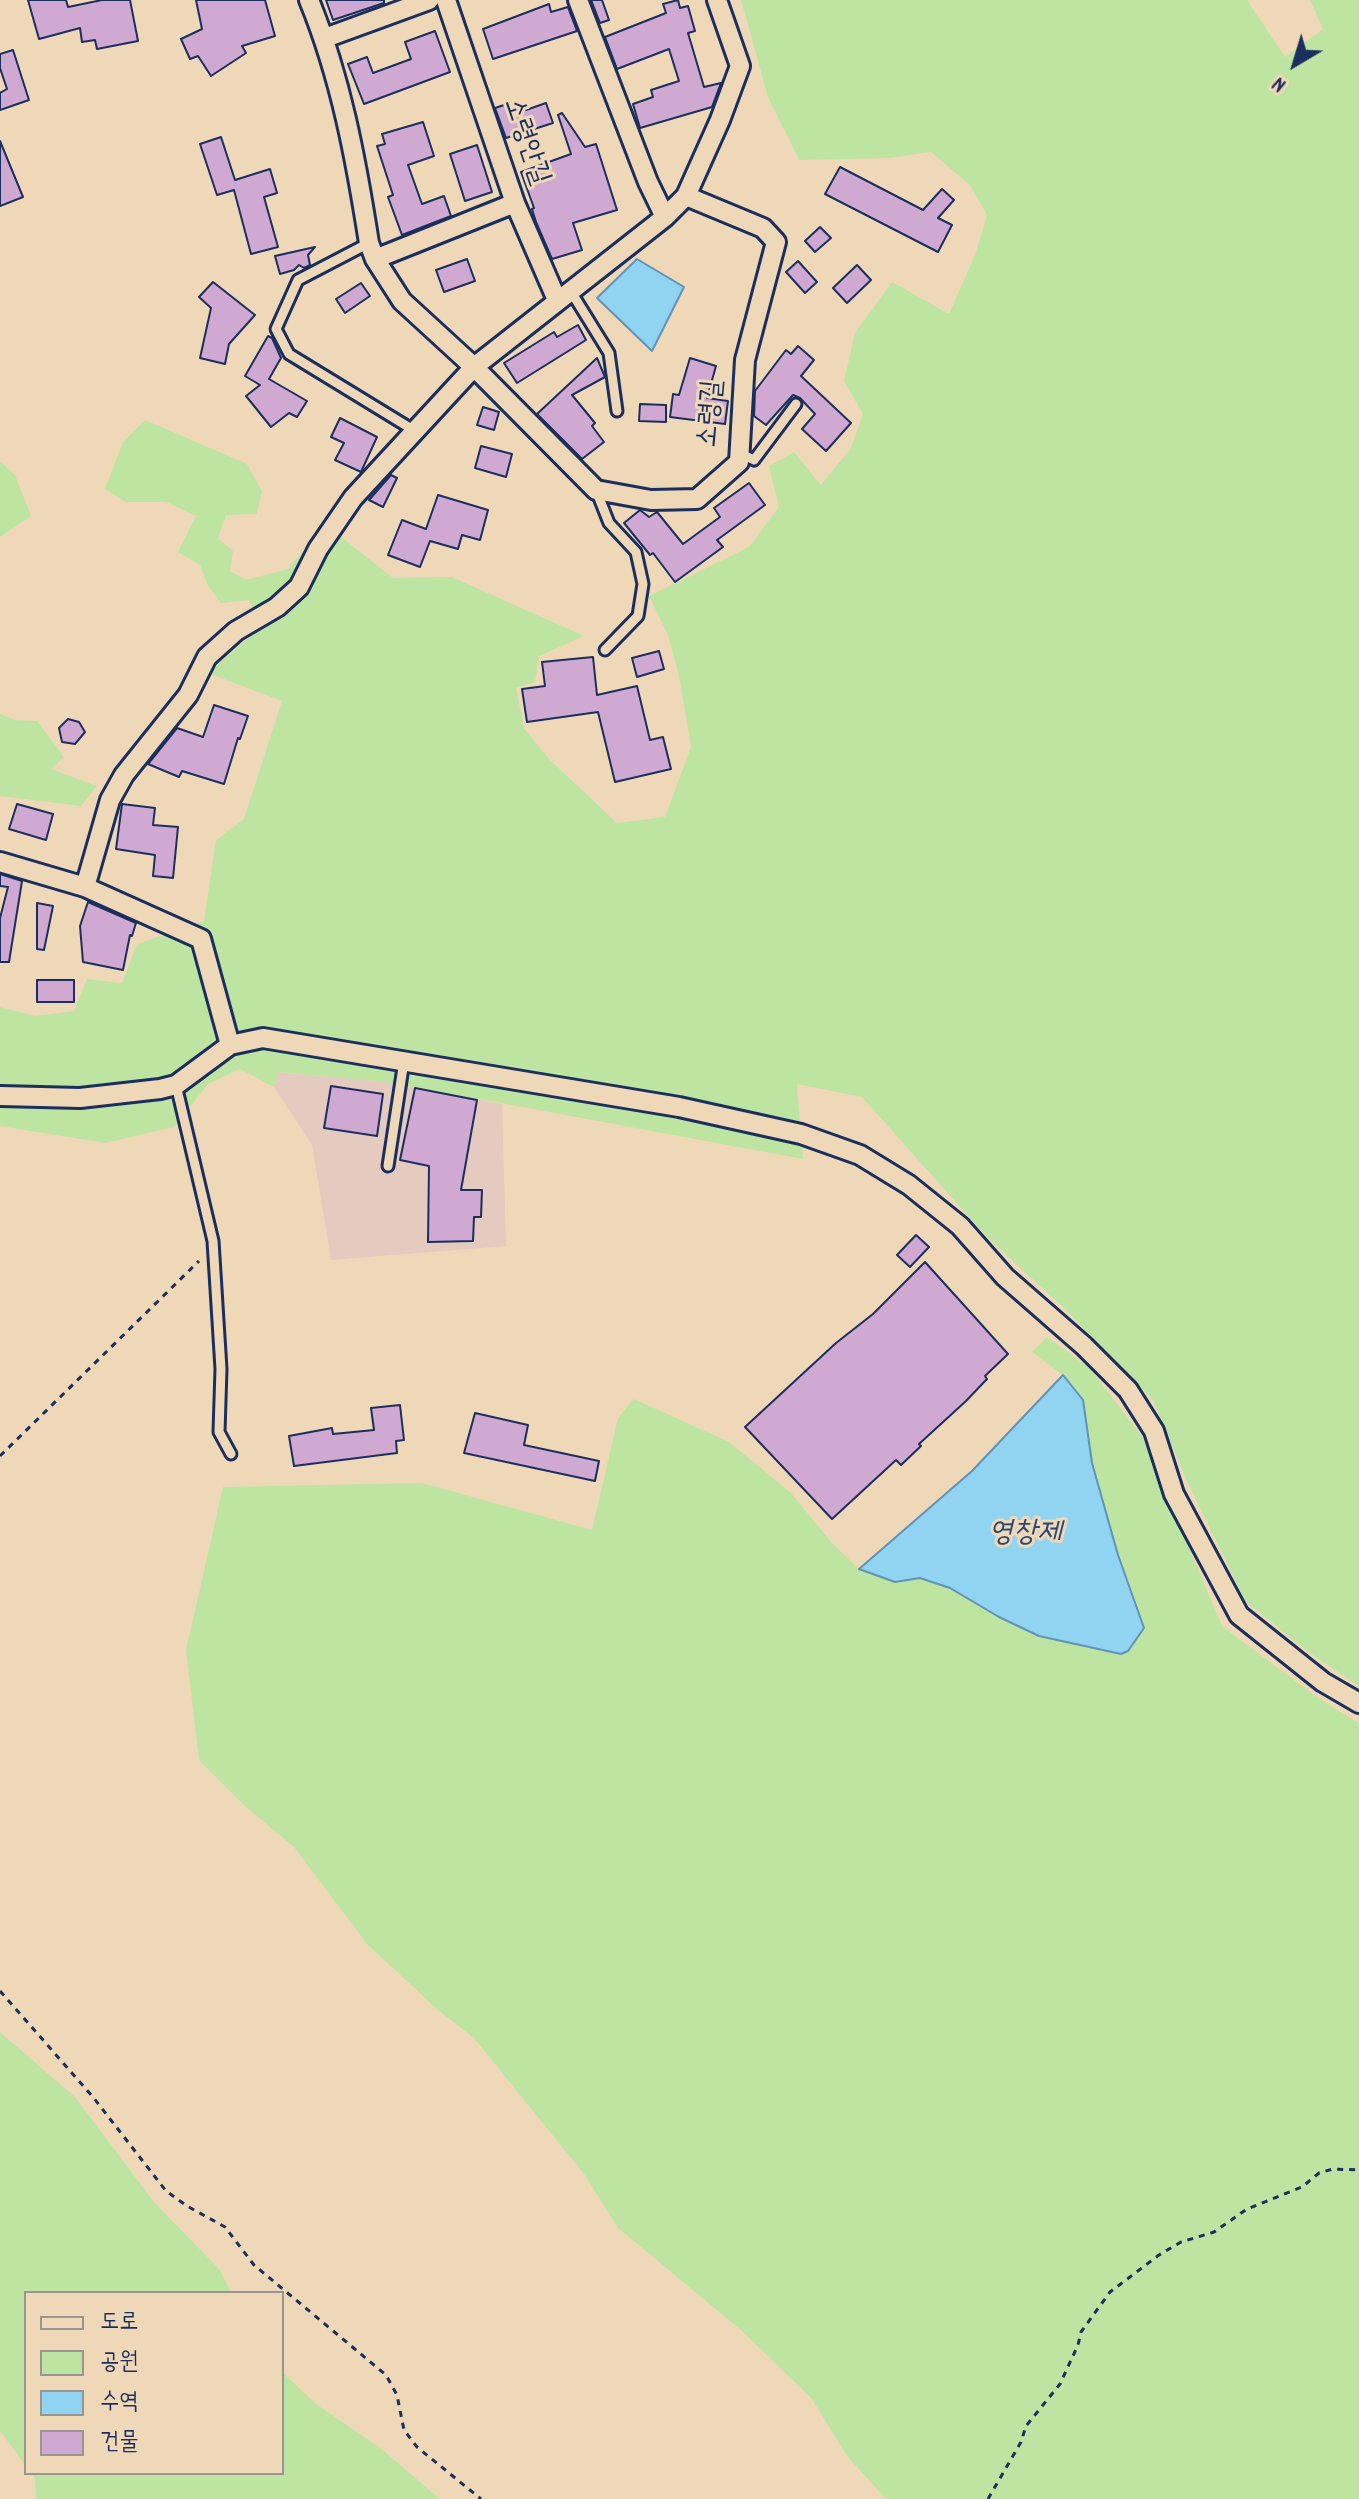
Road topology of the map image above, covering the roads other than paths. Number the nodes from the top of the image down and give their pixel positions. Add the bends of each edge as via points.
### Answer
1 (309, 0) edge
2 (429, 0) edge
3 (446, 0) edge
4 (578, 0) edge
5 (717, 0) edge
6 (325, 38) junction
7 (686, 196) junction
8 (515, 203) junction
9 (665, 217) junction
10 (372, 251) junction
11 (564, 295) junction
12 (474, 367) junction
13 (796, 404) dead end
14 (617, 411) dead end
15 (415, 431) junction
16 (739, 453) junction
17 (596, 490) junction
18 (605, 650) dead end
19 (0, 862) edge
20 (85, 887) junction
21 (230, 1045) junction
22 (404, 1061) junction
23 (176, 1085) junction
24 (0, 1096) edge
25 (388, 1166) dead end
26 (231, 1454) dead end
27 (1359, 1703) edge

1 - 6 street
2 - 6 street
3 - 8 street, 소령안길
4 - 9 street
5 - 7 street via 740,66
6 - 10 street via 353,142
7 - 9 street
7 - 16 street, 소령길 via 763,228 776,242 745,360
8 - 10 street
8 - 11 street, 소령안길
9 - 11 street
10 - 12 street via 402,301
10 - 15 lane via 298,280 276,329 289,354
11 - 12 street
11 - 14 lane via 609,353
12 - 15 street
12 - 17 street
13 - 16 lane via 754,460
15 - 20 street via 353,498 299,587 207,657 188,695 110,800
16 - 17 street, 소령길 via 739,462 697,499 651,500
17 - 18 lane via 609,523 636,552 643,584 638,616
19 - 20 street
20 - 21 street via 201,939
21 - 22 street via 263,1038
21 - 23 street
22 - 25 lane
22 - 27 street via 679,1107 801,1134 860,1155 909,1185 960,1226 1005,1277 1128,1390 1154,1431 1174,1494 1239,1615 1323,1682
23 - 24 street via 80,1098
23 - 26 lane via 213,1248 221,1369 219,1432

